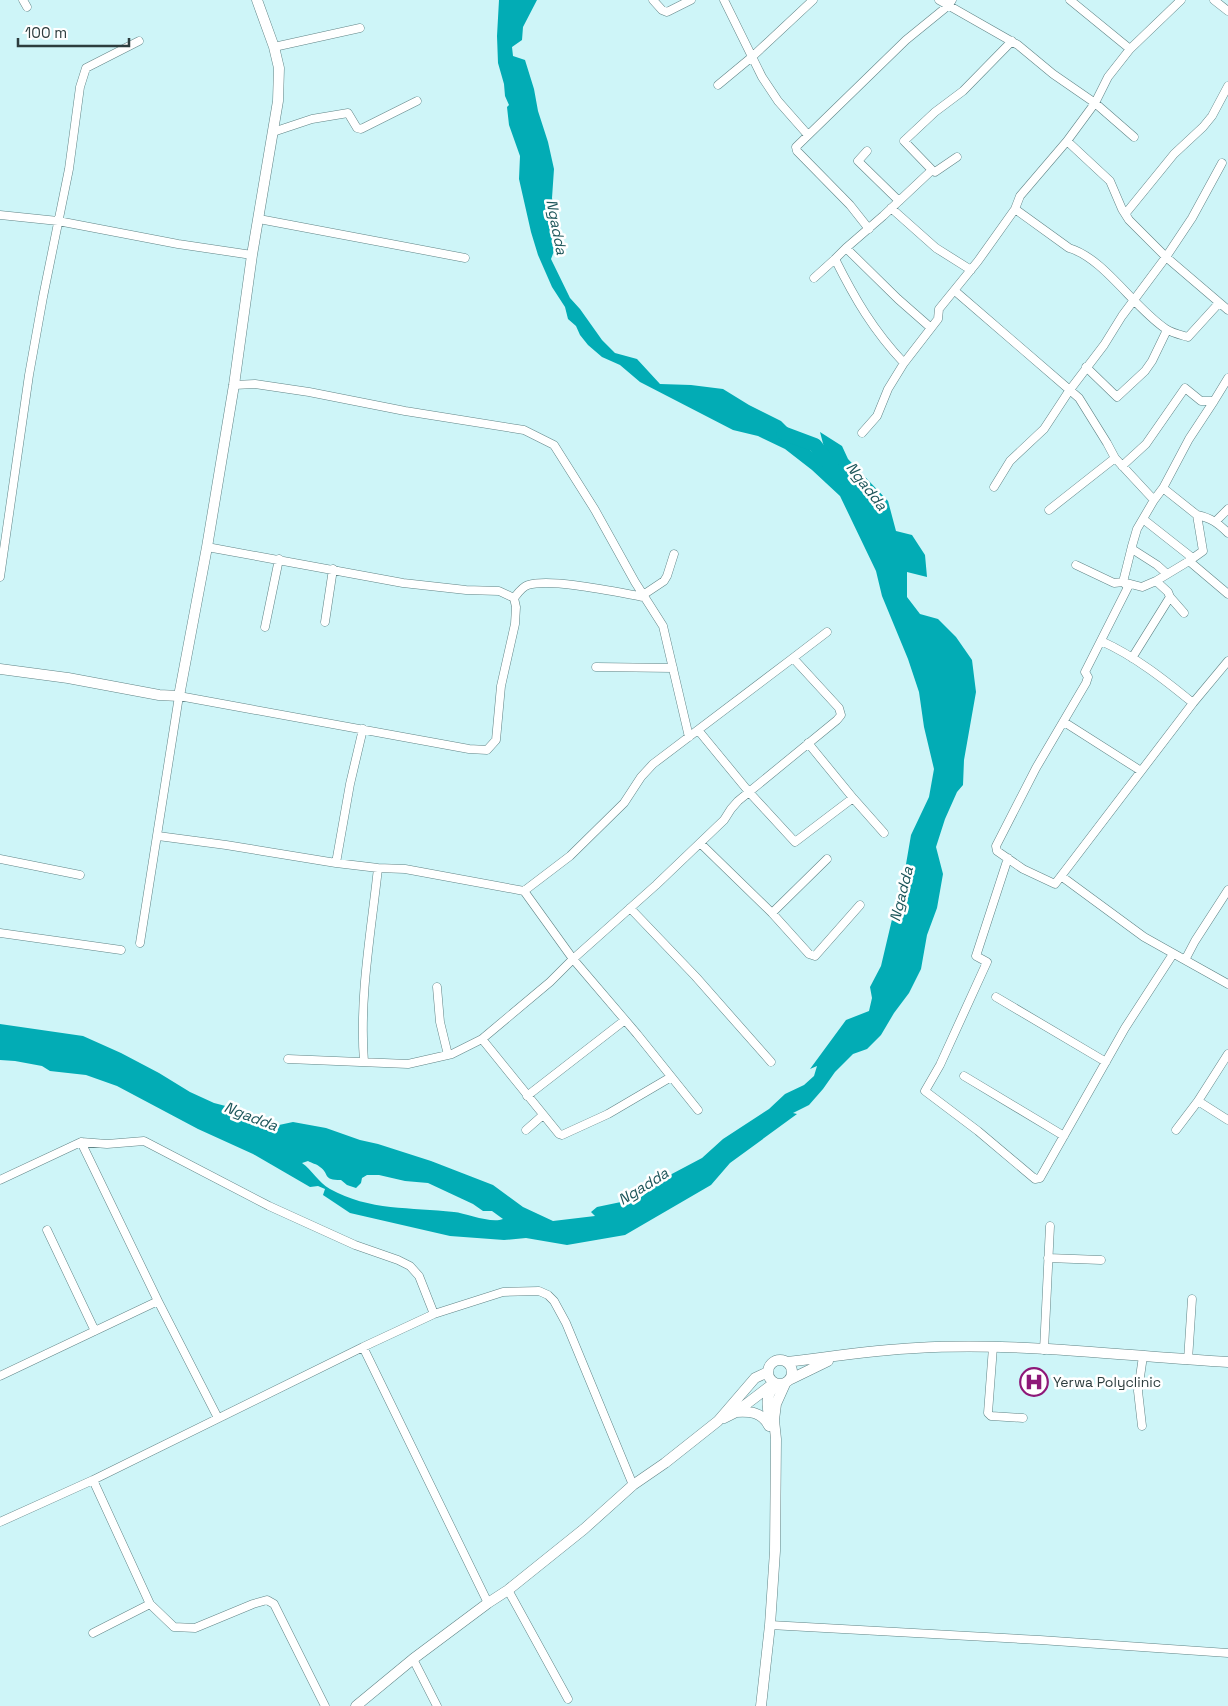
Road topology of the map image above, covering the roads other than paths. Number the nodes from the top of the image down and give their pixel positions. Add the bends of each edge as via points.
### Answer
1 (257, 0) edge
2 (654, 0) edge
3 (691, 0) edge
4 (724, 0) edge
5 (813, 0) edge
6 (939, 0) edge
7 (1070, 0) edge
8 (1181, 0) edge
9 (1214, 0) edge
10 (950, 2) edge
11 (1228, 11) edge
12 (360, 28) dead end
13 (139, 41) dead end
14 (1012, 41) junction
15 (274, 47) junction
16 (1130, 49) junction
17 (753, 56) junction
18 (718, 85) dead end
19 (1228, 86) edge
20 (416, 101) dead end
21 (1095, 103) junction
22 (273, 132) junction
23 (808, 135) junction
24 (1134, 137) dead end
25 (1067, 141) junction
26 (867, 151) dead end
27 (957, 157) dead end
28 (1222, 163) dead end
29 (932, 170) junction
30 (899, 201) junction
31 (891, 208) junction
32 (1014, 209) junction
33 (1126, 213) junction
34 (0, 215) edge
35 (259, 219) junction
36 (58, 221) junction
37 (869, 229) junction
38 (846, 248) junction
39 (252, 255) junction
40 (1166, 257) junction
41 (464, 258) dead end
42 (835, 259) junction
43 (971, 270) junction
44 (814, 278) dead end
45 (955, 291) junction
46 (1134, 300) junction
47 (1220, 303) junction
48 (1228, 310) edge
49 (930, 328) junction
50 (1167, 330) junction
51 (904, 363) junction
52 (1086, 367) junction
53 (1228, 378) edge
54 (234, 385) junction
55 (1069, 391) junction
56 (1214, 402) junction
57 (862, 433) dead end
58 (1115, 458) junction
59 (1122, 466) junction
60 (994, 486) dead end
61 (1163, 488) junction
62 (1154, 500) junction
63 (1228, 509) edge
64 (1049, 510) dead end
65 (1198, 515) junction
66 (1143, 519) junction
67 (1216, 521) junction
68 (1228, 533) edge
69 (207, 546) junction
70 (1132, 549) junction
71 (674, 554) dead end
72 (279, 560) junction
73 (1189, 561) junction
74 (1076, 565) dead end
75 (333, 569) junction
76 (1167, 574) junction
77 (0, 577) edge
78 (1156, 581) junction
79 (1124, 582) junction
80 (1228, 594) edge
81 (643, 596) junction
82 (1170, 597) junction
83 (514, 598) junction
84 (1184, 613) dead end
85 (325, 622) dead end
86 (265, 627) dead end
87 (827, 632) dead end
88 (1101, 641) junction
89 (793, 658) junction
90 (1132, 658) junction
91 (1228, 661) edge
92 (596, 667) dead end
93 (673, 668) junction
94 (0, 669) edge
95 (179, 696) junction
96 (1194, 703) junction
97 (1064, 722) junction
98 (363, 729) junction
99 (698, 730) junction
100 (689, 736) junction
101 (808, 743) junction
102 (1140, 772) junction
103 (749, 792) junction
104 (853, 798) junction
105 (884, 833) dead end
106 (158, 836) junction
107 (700, 843) junction
108 (1008, 858) junction
109 (827, 859) dead end
110 (0, 860) edge
111 (336, 864) junction
112 (378, 868) junction
113 (80, 875) dead end
114 (1061, 876) junction
115 (1228, 890) edge
116 (524, 891) junction
117 (860, 905) dead end
118 (630, 908) junction
119 (772, 913) junction
120 (0, 933) edge
121 (140, 943) dead end
122 (122, 950) dead end
123 (1173, 954) junction
124 (573, 959) junction
125 (1185, 960) junction
126 (1228, 984) edge
127 (437, 988) dead end
128 (996, 997) dead end
129 (625, 1020) junction
130 (482, 1040) junction
131 (1228, 1054) edge
132 (448, 1055) junction
133 (288, 1059) dead end
134 (364, 1062) junction
135 (771, 1062) dead end
136 (1106, 1062) junction
137 (964, 1076) dead end
138 (671, 1077) junction
139 (527, 1096) junction
140 (1198, 1101) junction
141 (698, 1110) dead end
142 (543, 1115) junction
143 (1228, 1120) edge
144 (526, 1130) dead end
145 (1176, 1130) dead end
146 (1064, 1136) junction
147 (81, 1142) junction
148 (0, 1180) edge
149 (1050, 1226) dead end
150 (47, 1230) dead end
151 (1048, 1258) junction
152 (1101, 1260) dead end
153 (1192, 1298) dead end
154 (158, 1301) junction
155 (434, 1314) junction
156 (95, 1331) junction
157 (363, 1347) junction
158 (993, 1347) junction
159 (1044, 1350) junction
160 (839, 1356) junction
161 (1143, 1356) junction
162 (1188, 1360) junction
163 (787, 1362) junction
164 (1228, 1362) edge
165 (768, 1372) junction
166 (0, 1376) edge
167 (781, 1382) junction
168 (736, 1412) junction
169 (218, 1418) junction
170 (1023, 1418) dead end
171 (718, 1421) junction
172 (1142, 1426) dead end
173 (770, 1428) junction
174 (776, 1439) junction
175 (93, 1480) junction
176 (633, 1485) junction
177 (0, 1522) edge
178 (508, 1590) junction
179 (488, 1603) junction
180 (150, 1604) junction
181 (770, 1625) junction
182 (93, 1633) dead end
183 (1228, 1653) edge
184 (413, 1660) junction
185 (568, 1699) dead end
186 (325, 1706) edge
187 (356, 1706) edge
188 (437, 1706) edge
189 (761, 1706) edge

1 - 15 street
2 - 3 street via 667,12
4 - 17 street
5 - 17 street
6 - 10 street
7 - 16 street
8 - 16 street
9 - 11 street
10 - 14 street
10 - 23 street
12 - 15 street
13 - 36 street via 86,68 80,86
14 - 21 street
14 - 29 street via 963,91 904,142
15 - 22 street via 279,85
16 - 21 street via 1108,77
17 - 18 street
17 - 23 street via 778,102
19 - 33 street via 1212,116 1174,154
20 - 22 street via 361,129 348,113 312,119
21 - 24 street
21 - 25 street
22 - 35 street
23 - 37 street via 796,147 797,150
25 - 32 street via 1020,196
25 - 33 street via 1110,181
26 - 30 street via 858,161
27 - 29 street via 935,172
28 - 40 street
29 - 30 street
30 - 31 street
31 - 37 street
31 - 43 street via 936,248
32 - 43 street
32 - 46 street via 1069,248 1089,257
33 - 40 street
34 - 36 street
35 - 39 street
35 - 41 street
36 - 39 street
36 - 77 street via 30,375
37 - 38 street
38 - 42 street
38 - 49 street
39 - 54 street
40 - 46 street
40 - 47 street
42 - 44 street
42 - 51 street via 863,312
43 - 45 street
45 - 49 street via 939,309 938,319
45 - 55 street
46 - 50 street
46 - 52 street
47 - 48 street
47 - 50 street via 1188,337
49 - 51 street
50 - 52 street via 1145,371 1117,397
51 - 57 street via 877,416
52 - 55 street
53 - 56 street
54 - 69 street
54 - 81 street via 256,384 310,392 524,430 543,438 554,445 596,510
55 - 58 street via 1088,411
55 - 60 street via 1044,429 1010,461
56 - 59 street via 1200,401 1185,388 1146,444
56 - 61 street via 1189,439
58 - 59 street
58 - 64 street
59 - 62 street
61 - 62 street
61 - 65 street
62 - 66 street
63 - 67 street
65 - 67 street
65 - 73 street via 1203,551
66 - 70 street
66 - 73 street via 1190,556
67 - 68 street
69 - 72 street
69 - 95 street
70 - 76 street
70 - 79 street
71 - 81 street via 664,581
72 - 75 street
72 - 86 street
73 - 76 street
73 - 80 street
74 - 79 street via 1114,583
75 - 83 street via 403,583 499,591
75 - 85 street
76 - 78 street
78 - 79 street via 1142,587
78 - 82 street
79 - 88 street via 1128,587
81 - 83 street via 559,584 535,584 525,586
81 - 93 street via 663,626
82 - 84 street
82 - 90 street
83 - 98 street via 515,624 502,686 496,740 487,750
87 - 89 street
88 - 90 street
88 - 97 street via 1085,672 1088,677 1084,688
89 - 99 street
89 - 101 street via 834,701 841,715
90 - 96 street
91 - 96 street
92 - 93 street
93 - 100 street
94 - 95 street
95 - 98 street
95 - 106 street
96 - 102 street
97 - 102 street
97 - 108 street via 996,846 997,851
98 - 111 street
99 - 100 street
99 - 103 street
100 - 116 street via 653,764 624,802 570,856
101 - 103 street
101 - 104 street
102 - 114 street
103 - 104 street via 795,842
103 - 107 street
104 - 105 street
106 - 111 street
106 - 121 street
107 - 118 street
107 - 119 street
108 - 114 street via 1055,884
108 - 146 street via 976,956 987,962 926,1091 1035,1179 1040,1178
109 - 119 street
110 - 113 street
111 - 112 street
112 - 116 street via 405,869
112 - 134 street via 367,952 362,1032
114 - 123 street via 1144,937
115 - 125 street
116 - 124 street
117 - 119 street via 814,956
118 - 124 street
118 - 135 street
120 - 122 street
123 - 125 street
123 - 136 street
124 - 129 street
124 - 130 street
125 - 126 street
127 - 132 street via 440,1022
128 - 136 street
129 - 138 street
129 - 139 street
130 - 132 street
130 - 139 street
131 - 140 street
132 - 134 street via 408,1064
133 - 134 street
136 - 146 street
137 - 146 street
138 - 141 street
138 - 142 street via 608,1114 565,1134 559,1134
139 - 142 street
140 - 143 street
140 - 145 street
142 - 144 street
147 - 148 street
147 - 154 street
147 - 155 street via 144,1141 269,1206 355,1245 398,1260 419,1276
149 - 151 street
150 - 156 street
151 - 152 street
151 - 159 street
153 - 162 street
154 - 156 street
154 - 169 street
155 - 157 street
155 - 176 street via 503,1292 539,1291 548,1295 566,1323
156 - 166 street
157 - 169 street
157 - 179 street
158 - 159 street
158 - 160 street via 916,1348
158 - 170 street via 988,1413 991,1416
159 - 161 street
160 - 163 street
160 - 167 street
161 - 162 street
161 - 172 street via 1138,1391
162 - 164 street
163 - 165 street via 774,1361
163 - 167 street via 792,1370
165 - 167 street via 771,1380
165 - 171 street via 755,1378
167 - 168 street
167 - 173 street via 768,1393
167 - 174 street via 774,1420
168 - 171 street
168 - 173 street via 757,1413 765,1418
169 - 175 street
171 - 176 street
173 - 174 street
174 - 181 street via 775,1551
175 - 177 street
175 - 180 street
176 - 178 street
178 - 179 street
178 - 185 street
179 - 184 street
180 - 182 street
180 - 186 street via 174,1628 195,1628 253,1604 267,1600 274,1604
181 - 183 street
181 - 189 street
184 - 187 street
184 - 188 street

